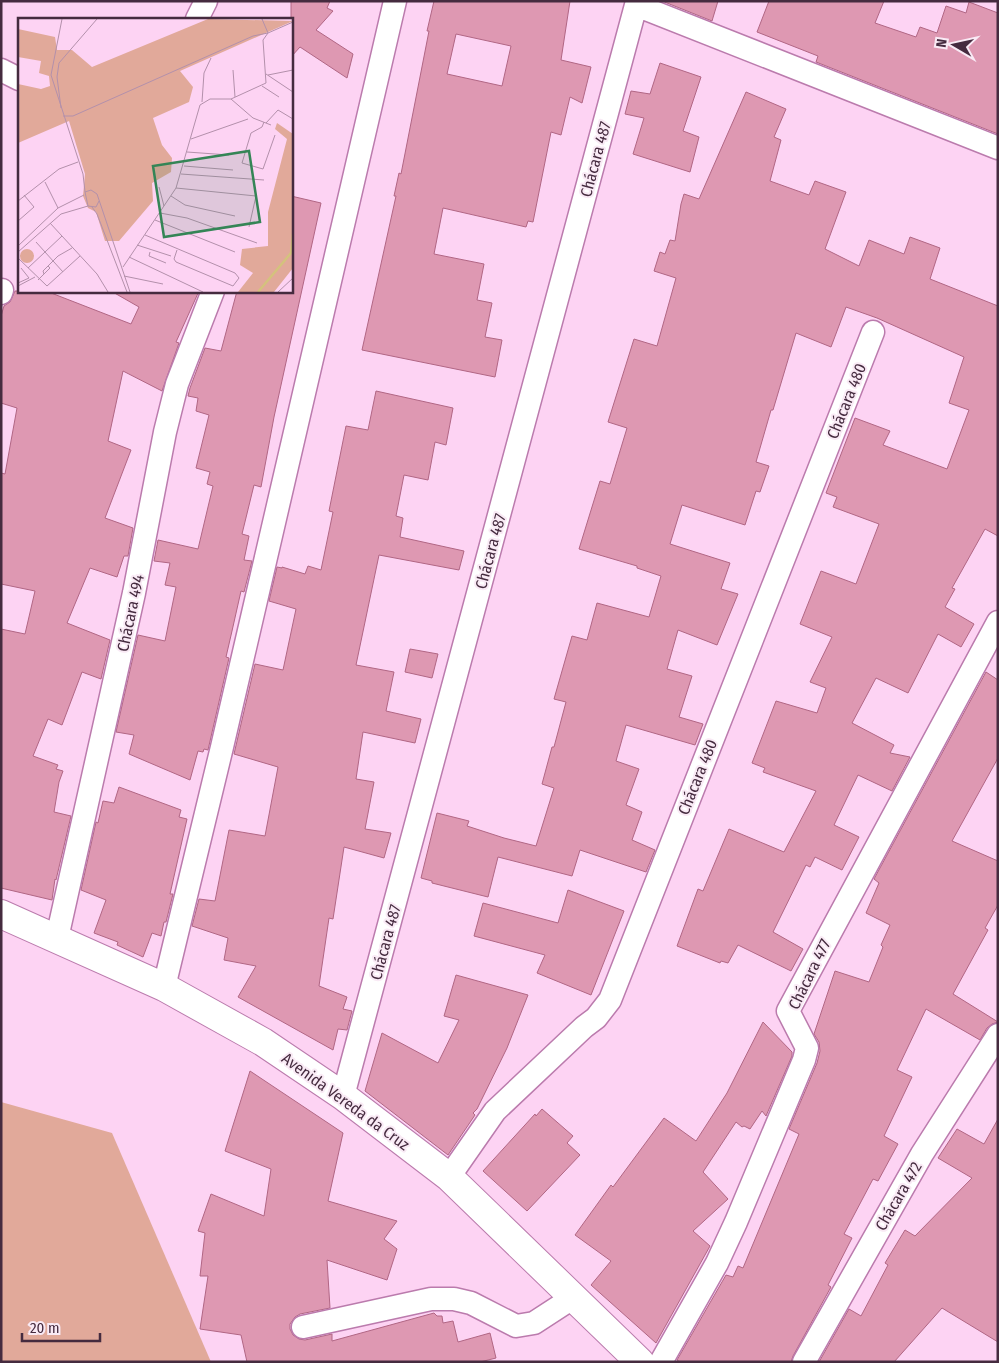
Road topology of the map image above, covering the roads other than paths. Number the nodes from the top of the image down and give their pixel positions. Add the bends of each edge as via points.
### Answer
1 (206, 1) edge
2 (395, 1) edge
3 (632, 3) edge
4 (198, 18) edge
5 (1, 70) edge
6 (18, 78) edge
7 (998, 148) edge
8 (213, 292) edge
9 (873, 332) dead end
10 (998, 622) edge
11 (1, 914) edge
12 (57, 938) junction
13 (164, 987) junction
14 (998, 1035) edge
15 (342, 1096) junction
16 (450, 1177) junction
17 (574, 1297) junction
18 (303, 1327) dead end
19 (640, 1362) edge
20 (661, 1362) edge
21 (804, 1362) edge

1 - 4 street
2 - 13 street
3 - 7 street, Chácara 487
3 - 15 street, Chácara 487
5 - 6 street
8 - 12 street, Chácara 494 via 177,384 165,432 134,593
9 - 16 street, Chácara 480 via 610,1000 596,1018 495,1111
10 - 20 street, Chácara 477 via 788,1011 807,1048 804,1060 717,1263
11 - 12 street, Avenida Vereda da Cruz
12 - 13 street, Avenida Vereda da Cruz
13 - 15 street, Avenida Vereda da Cruz via 263,1042
14 - 21 street, Chácara 472 via 922,1154
15 - 16 street, Avenida Vereda da Cruz
16 - 17 street, Avenida Vereda da Cruz
17 - 18 street via 534,1322 516,1326 471,1303 431,1299
17 - 19 street, Avenida Vereda da Cruz

